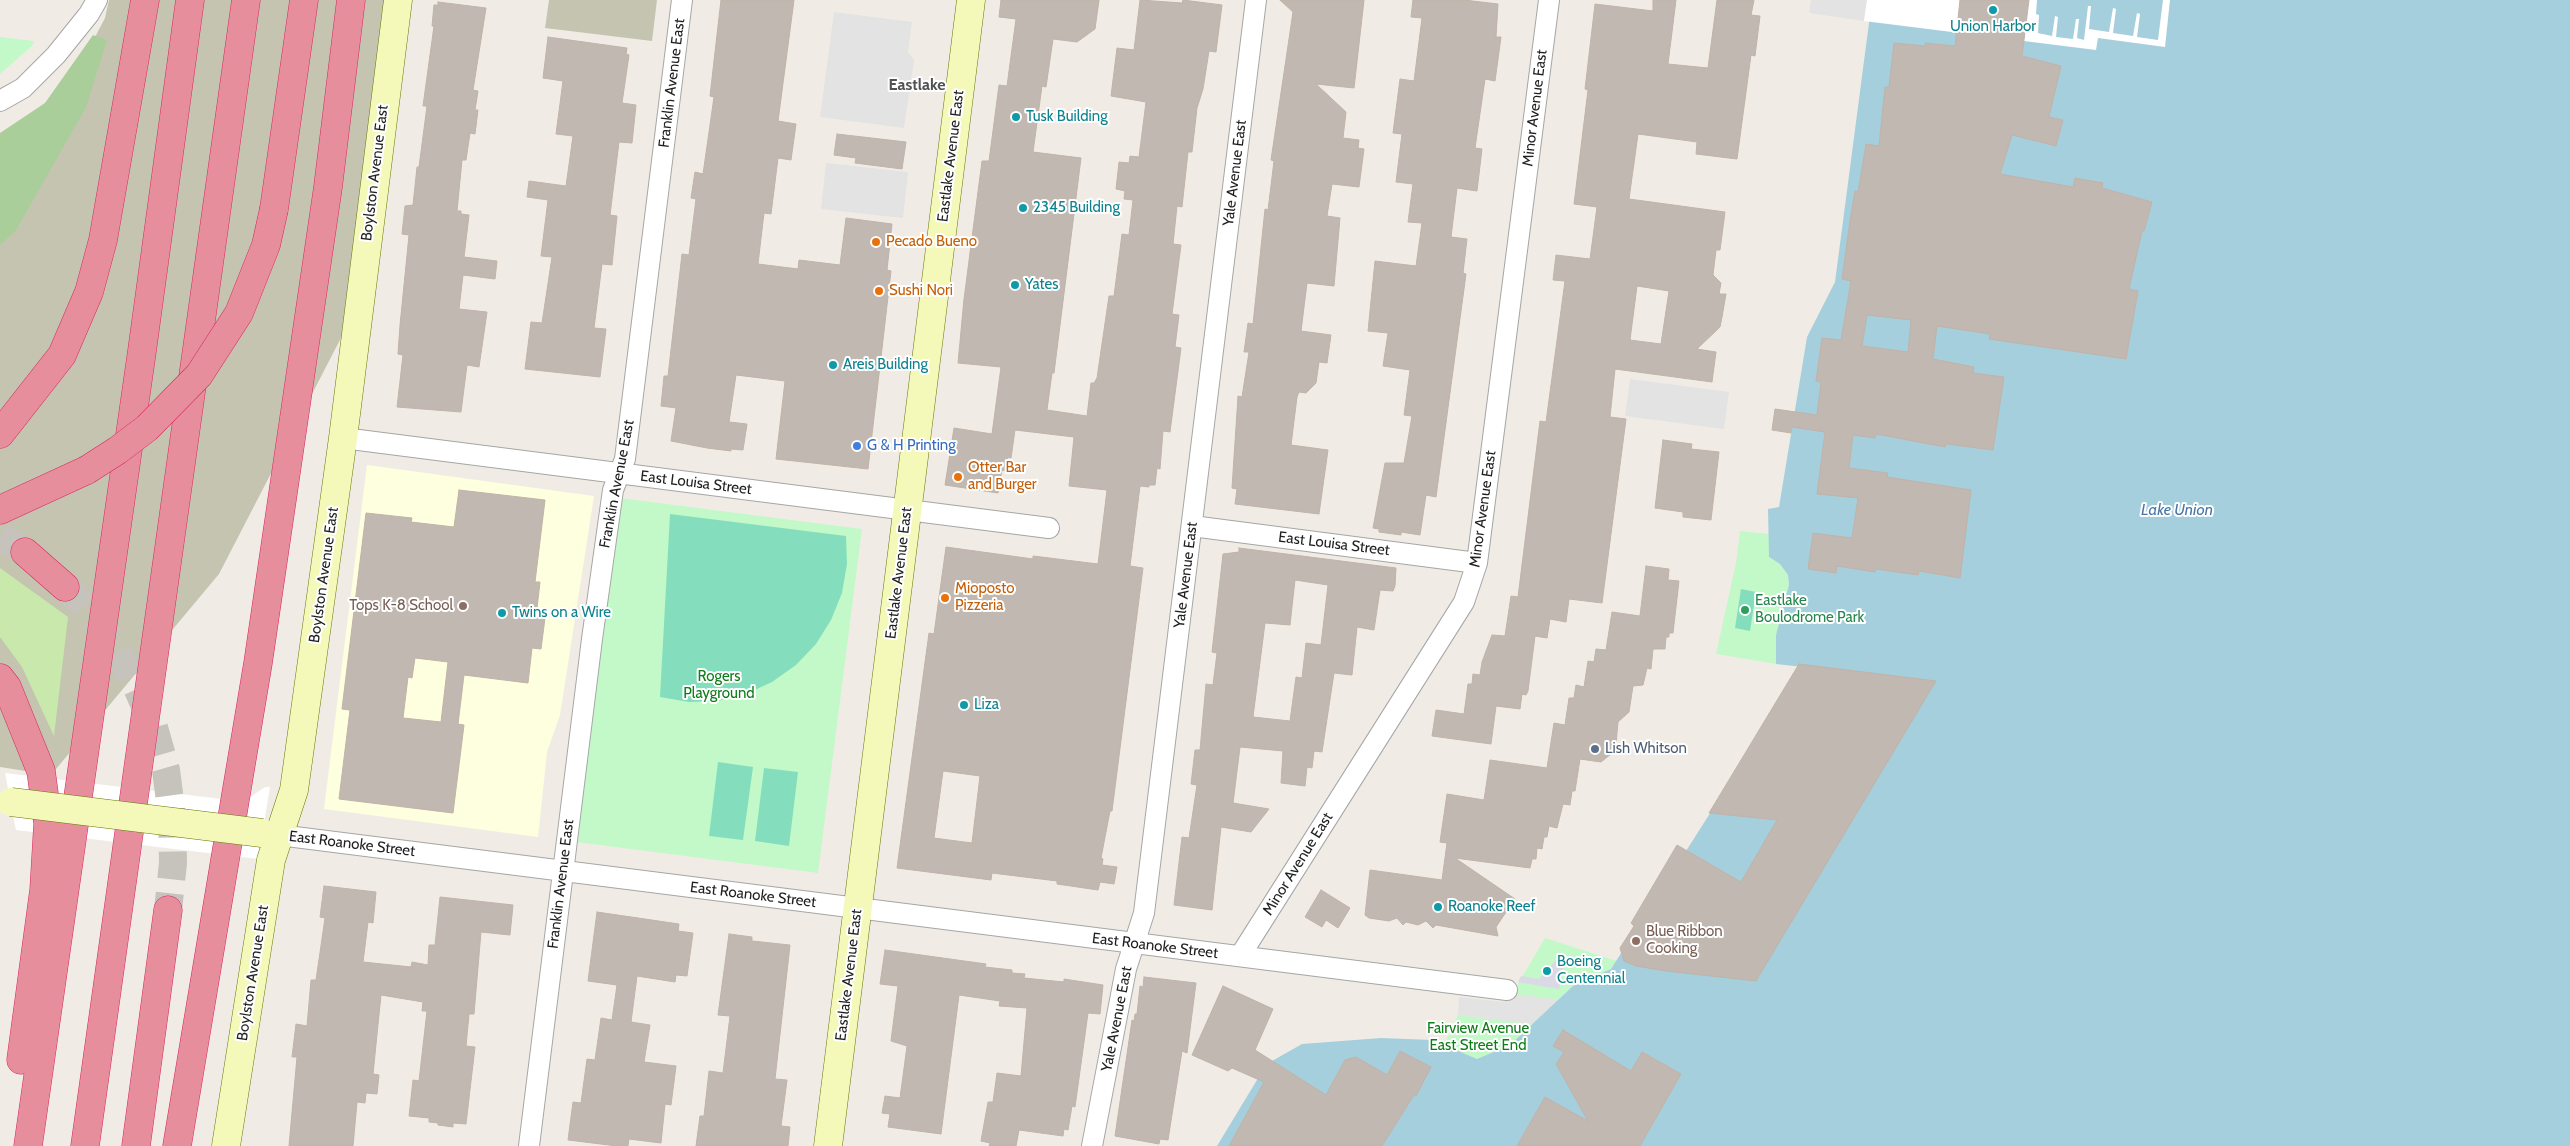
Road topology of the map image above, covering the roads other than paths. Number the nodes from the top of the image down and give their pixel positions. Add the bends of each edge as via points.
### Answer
1 (97, 0) edge
2 (145, 0) edge
3 (190, 0) edge
4 (246, 0) edge
5 (304, 0) edge
6 (351, 0) edge
7 (398, 0) edge
8 (682, 0) edge
9 (971, 0) edge
10 (1256, 0) edge
11 (1549, 0) edge
12 (0, 101) edge
13 (0, 434) edge
14 (343, 438) junction
15 (619, 474) junction
16 (0, 510) edge
17 (907, 510) junction
18 (1192, 526) junction
19 (1049, 528) dead end
20 (25, 552) tunnel mouth
21 (1477, 563) junction
22 (65, 587) tunnel mouth
23 (0, 678) edge
24 (5, 801) edge
25 (271, 834) junction
26 (562, 870) junction
27 (857, 909) junction
28 (168, 910) tunnel mouth
29 (1134, 943) junction
30 (1240, 956) junction
31 (1507, 990) dead end
32 (13, 1146) edge
33 (28, 1146) edge
34 (85, 1146) edge
35 (136, 1146) edge
36 (177, 1146) edge
37 (226, 1146) edge
38 (530, 1146) edge
39 (828, 1146) edge
40 (1092, 1146) edge

1 - 12 street via 56,55 23,88
2 - 13 highway via 103,240 89,292 62,355
3 - 33 highway
4 - 34 highway
5 - 16 highway, bridge via 274,209 266,245 239,313 215,352 174,402 147,428 87,470
6 - 36 highway via 322,227 260,654
7 - 14 main road, Boylston Avenue East
8 - 15 street, Franklin Avenue East via 625,459
9 - 17 main road, Eastlake Avenue East
10 - 18 street, Yale Avenue East
11 - 21 street, Minor Avenue East
14 - 15 street, East Louisa Street
14 - 25 main road, Boylston Avenue East via 294,790
15 - 17 street, East Louisa Street
15 - 26 street, Franklin Avenue East via 613,490
17 - 19 street, East Louisa Street
17 - 27 main road, Eastlake Avenue East
18 - 21 street, East Louisa Street
18 - 29 street, Yale Avenue East via 1144,913
20 - 22 highway
21 - 30 street, Minor Avenue East via 1464,602
23 - 32 highway via 7,687 41,771 48,823 44,890 11,1139
24 - 25 main road, East Roanoke Street, bridge
25 - 26 street, East Roanoke Street
25 - 37 main road, Boylston Avenue East via 271,860
26 - 27 street, East Roanoke Street
26 - 38 street, Franklin Avenue East
27 - 29 street, East Roanoke Street
27 - 39 main road, Eastlake Avenue East
28 - 35 highway
29 - 30 street, East Roanoke Street
29 - 40 street, Yale Avenue East via 1126,969
30 - 31 street, East Roanoke Street

